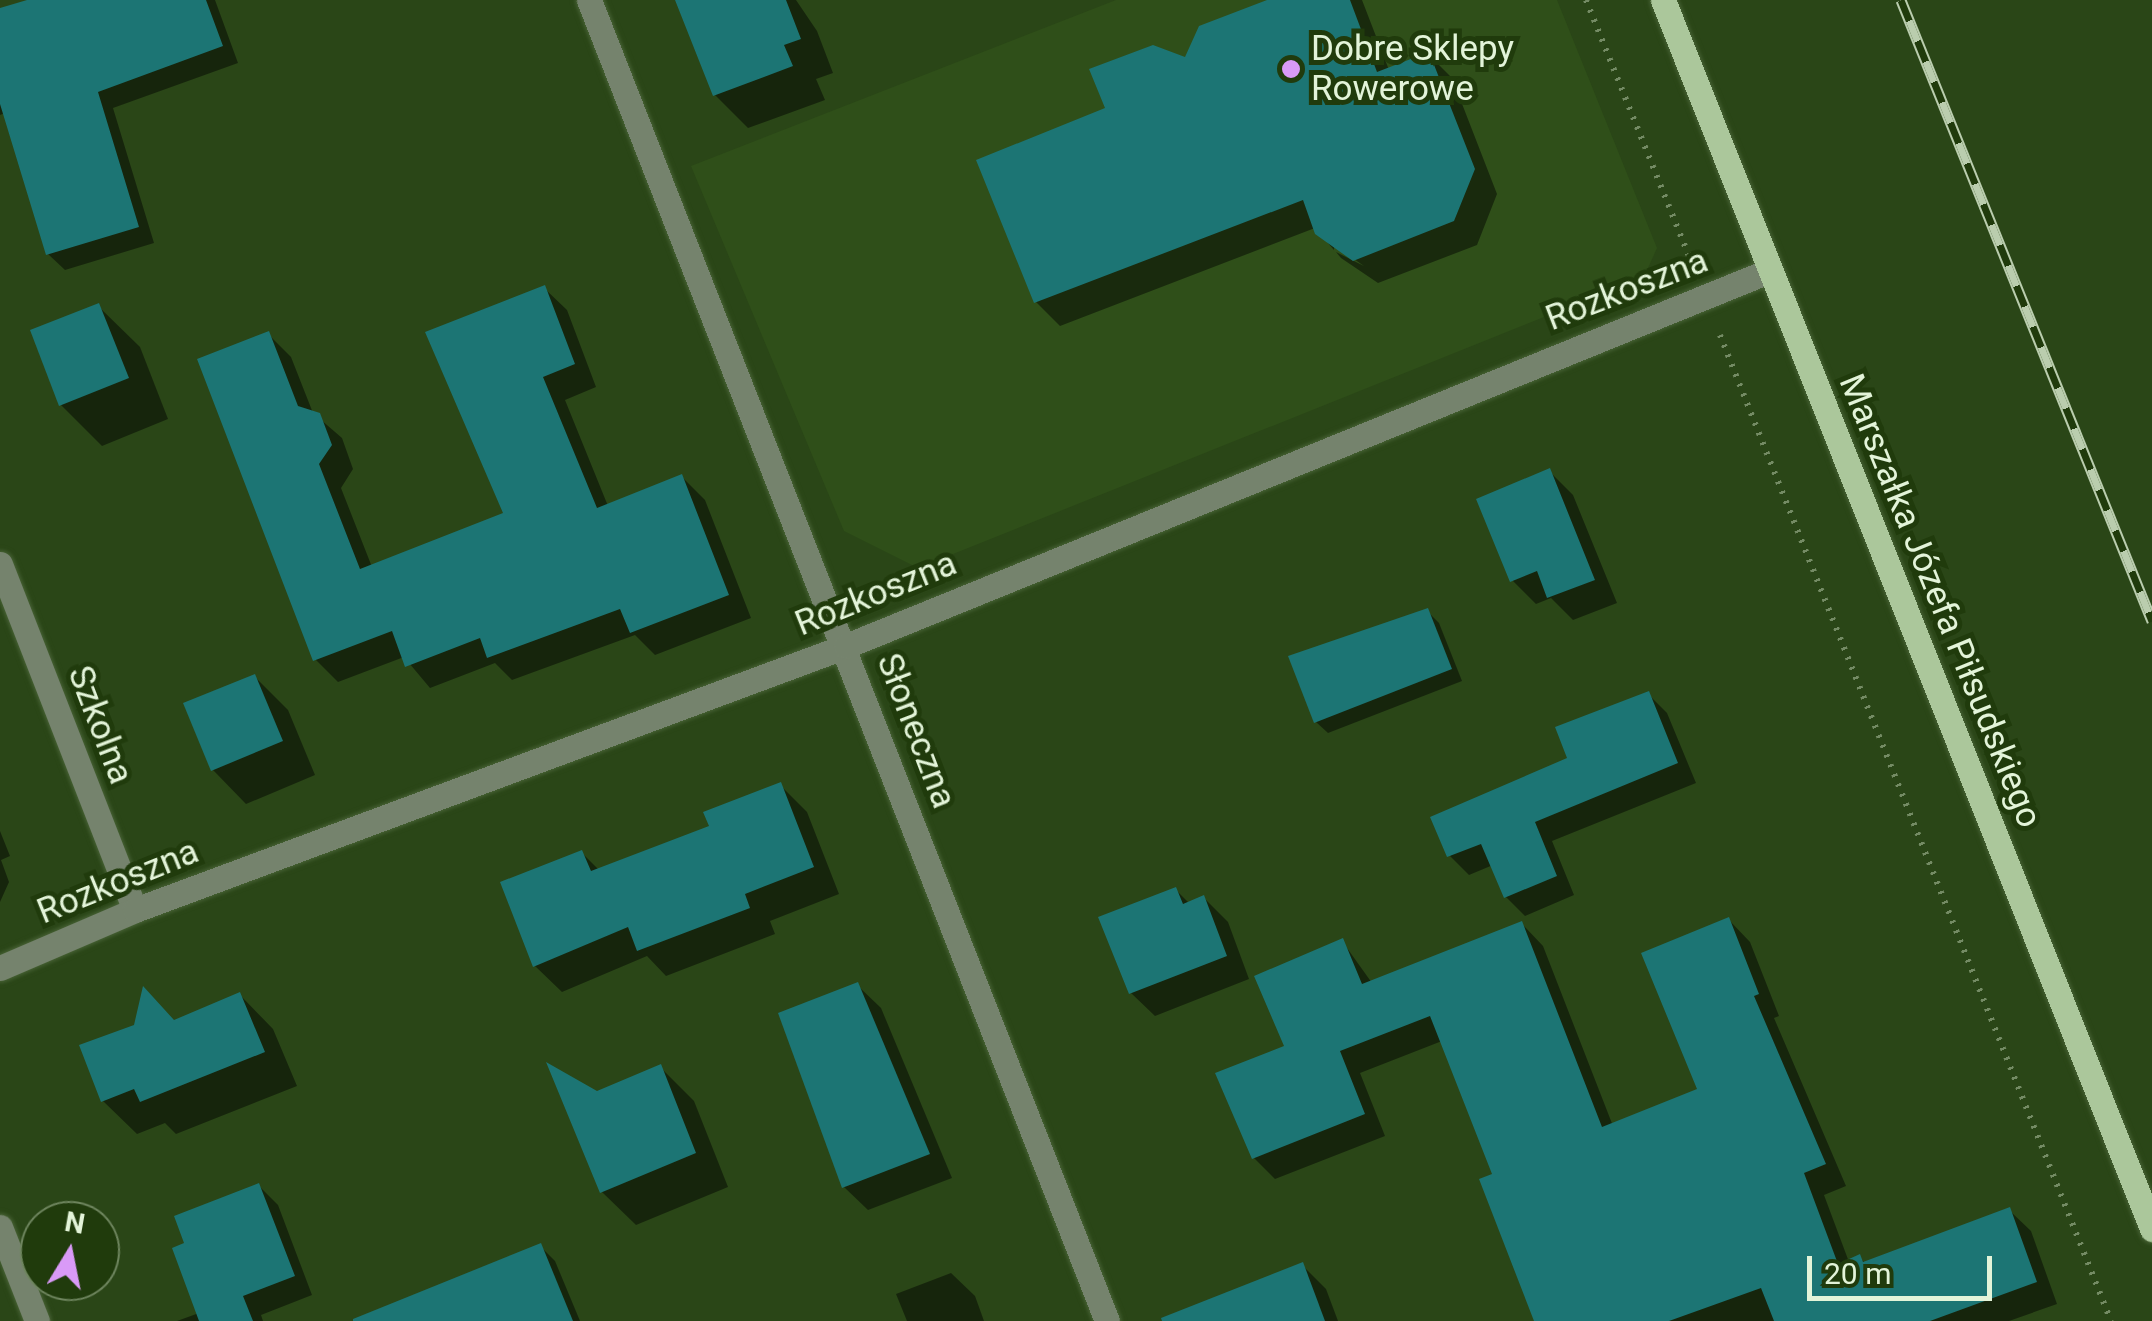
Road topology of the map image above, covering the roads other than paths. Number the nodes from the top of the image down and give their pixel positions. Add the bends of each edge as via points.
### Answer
1 (590, 0) edge
2 (1663, 0) edge
3 (1772, 270) junction
4 (0, 564) edge
5 (846, 646) junction
6 (135, 910) junction
7 (0, 968) edge
8 (0, 1227) edge
9 (2152, 1228) edge
10 (38, 1321) edge
11 (1107, 1321) edge

1 - 5 street, Słoneczna
2 - 3 main road, Marszałka Józefa Piłsudskiego
3 - 5 street, Rozkoszna
3 - 9 main road, Marszałka Józefa Piłsudskiego
4 - 6 street, Szkolna
5 - 6 street, Rozkoszna
5 - 11 street, Słoneczna
6 - 7 street, Rozkoszna
8 - 10 street

